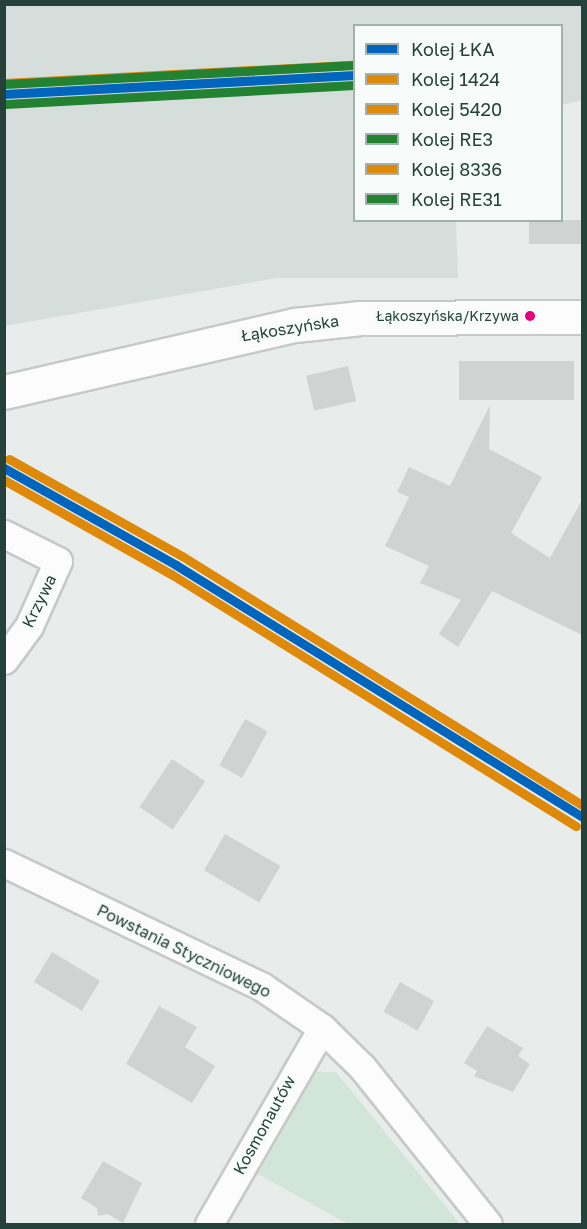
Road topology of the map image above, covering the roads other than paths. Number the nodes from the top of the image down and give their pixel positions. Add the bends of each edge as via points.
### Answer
1 (582, 317) edge
2 (4, 392) edge
3 (4, 534) edge
4 (4, 660) edge
5 (4, 863) edge
6 (322, 1028) junction
7 (209, 1224) edge
8 (488, 1224) edge

1 - 2 street, Łąkoszyńska via 361,318 295,325
3 - 4 street, Krzywa via 58,561 29,626
5 - 6 street, Powstania Styczniowego via 261,986
6 - 7 street, Kosmonautów
6 - 8 street, Powstania Styczniowego via 362,1067

